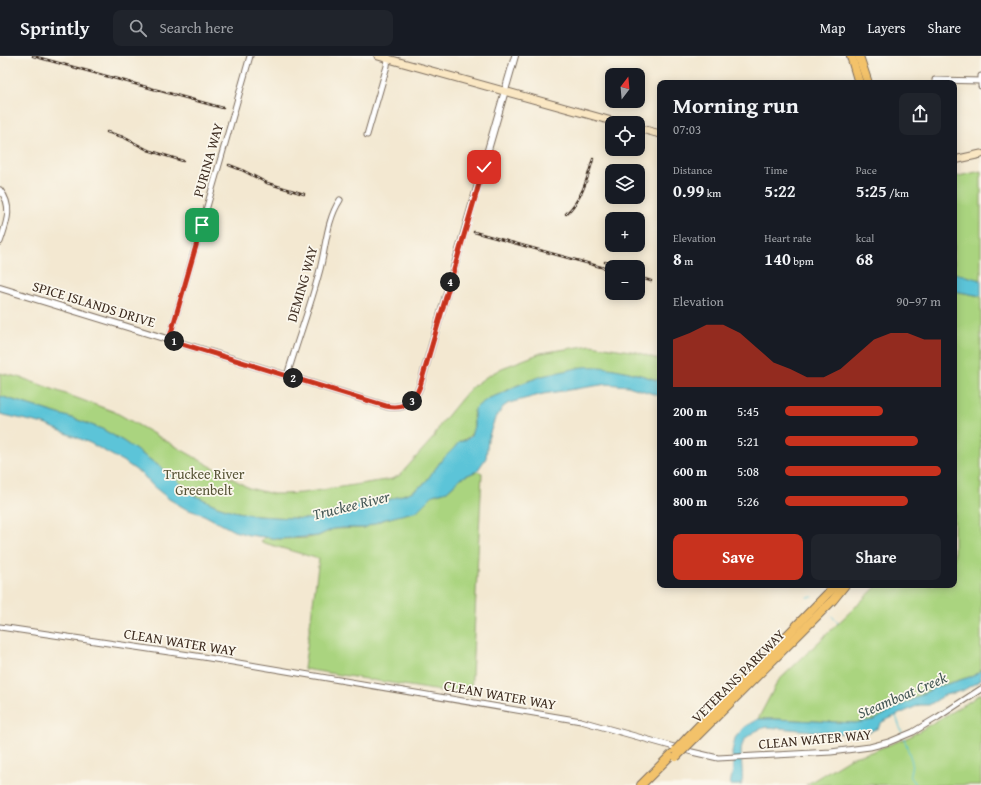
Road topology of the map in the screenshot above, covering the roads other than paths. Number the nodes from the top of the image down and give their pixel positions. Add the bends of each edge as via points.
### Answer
1 (250, 56) edge
2 (378, 56) edge
3 (515, 56) edge
4 (851, 56) edge
5 (859, 56) edge
6 (388, 57) edge
7 (981, 76) edge
8 (858, 80) edge
9 (867, 80) edge
10 (957, 80) edge
11 (981, 81) edge
12 (981, 86) edge
13 (505, 91) junction
14 (605, 119) edge
15 (645, 130) edge
16 (657, 133) edge
17 (367, 135) dead end
18 (981, 154) edge
19 (957, 159) edge
20 (0, 190) edge
21 (340, 200) dead end
22 (0, 242) edge
23 (0, 288) edge
24 (169, 340) junction
25 (287, 376) junction
26 (833, 588) edge
27 (843, 588) edge
28 (0, 627) edge
29 (981, 689) edge
30 (692, 737) junction
31 (674, 755) junction
32 (640, 785) edge
33 (648, 785) edge

1 - 24 street, PURINA WAY
2 - 6 main road
3 - 13 street
4 - 8 main road
5 - 9 main road
6 - 13 main road
6 - 17 street
7 - 11 street
10 - 11 street
11 - 12 street
13 - 14 main road
13 - 25 street, SPICE ISLANDS DRIVE via 415,397 402,406 391,407
15 - 16 main road
18 - 19 main road
20 - 22 street via 8,209
21 - 25 street, DEMING WAY via 331,220 318,278
23 - 24 street, SPICE ISLANDS DRIVE
24 - 25 street, SPICE ISLANDS DRIVE
26 - 30 main road, VETERANS PARKWAY
27 - 30 main road, VETERANS PARKWAY
28 - 29 street, CLEAN WATER WAY via 211,658 581,721 718,758 862,749 901,737 924,726
30 - 31 main road, VETERANS PARKWAY, bridge
31 - 32 main road, VETERANS PARKWAY
31 - 33 main road, VETERANS PARKWAY

